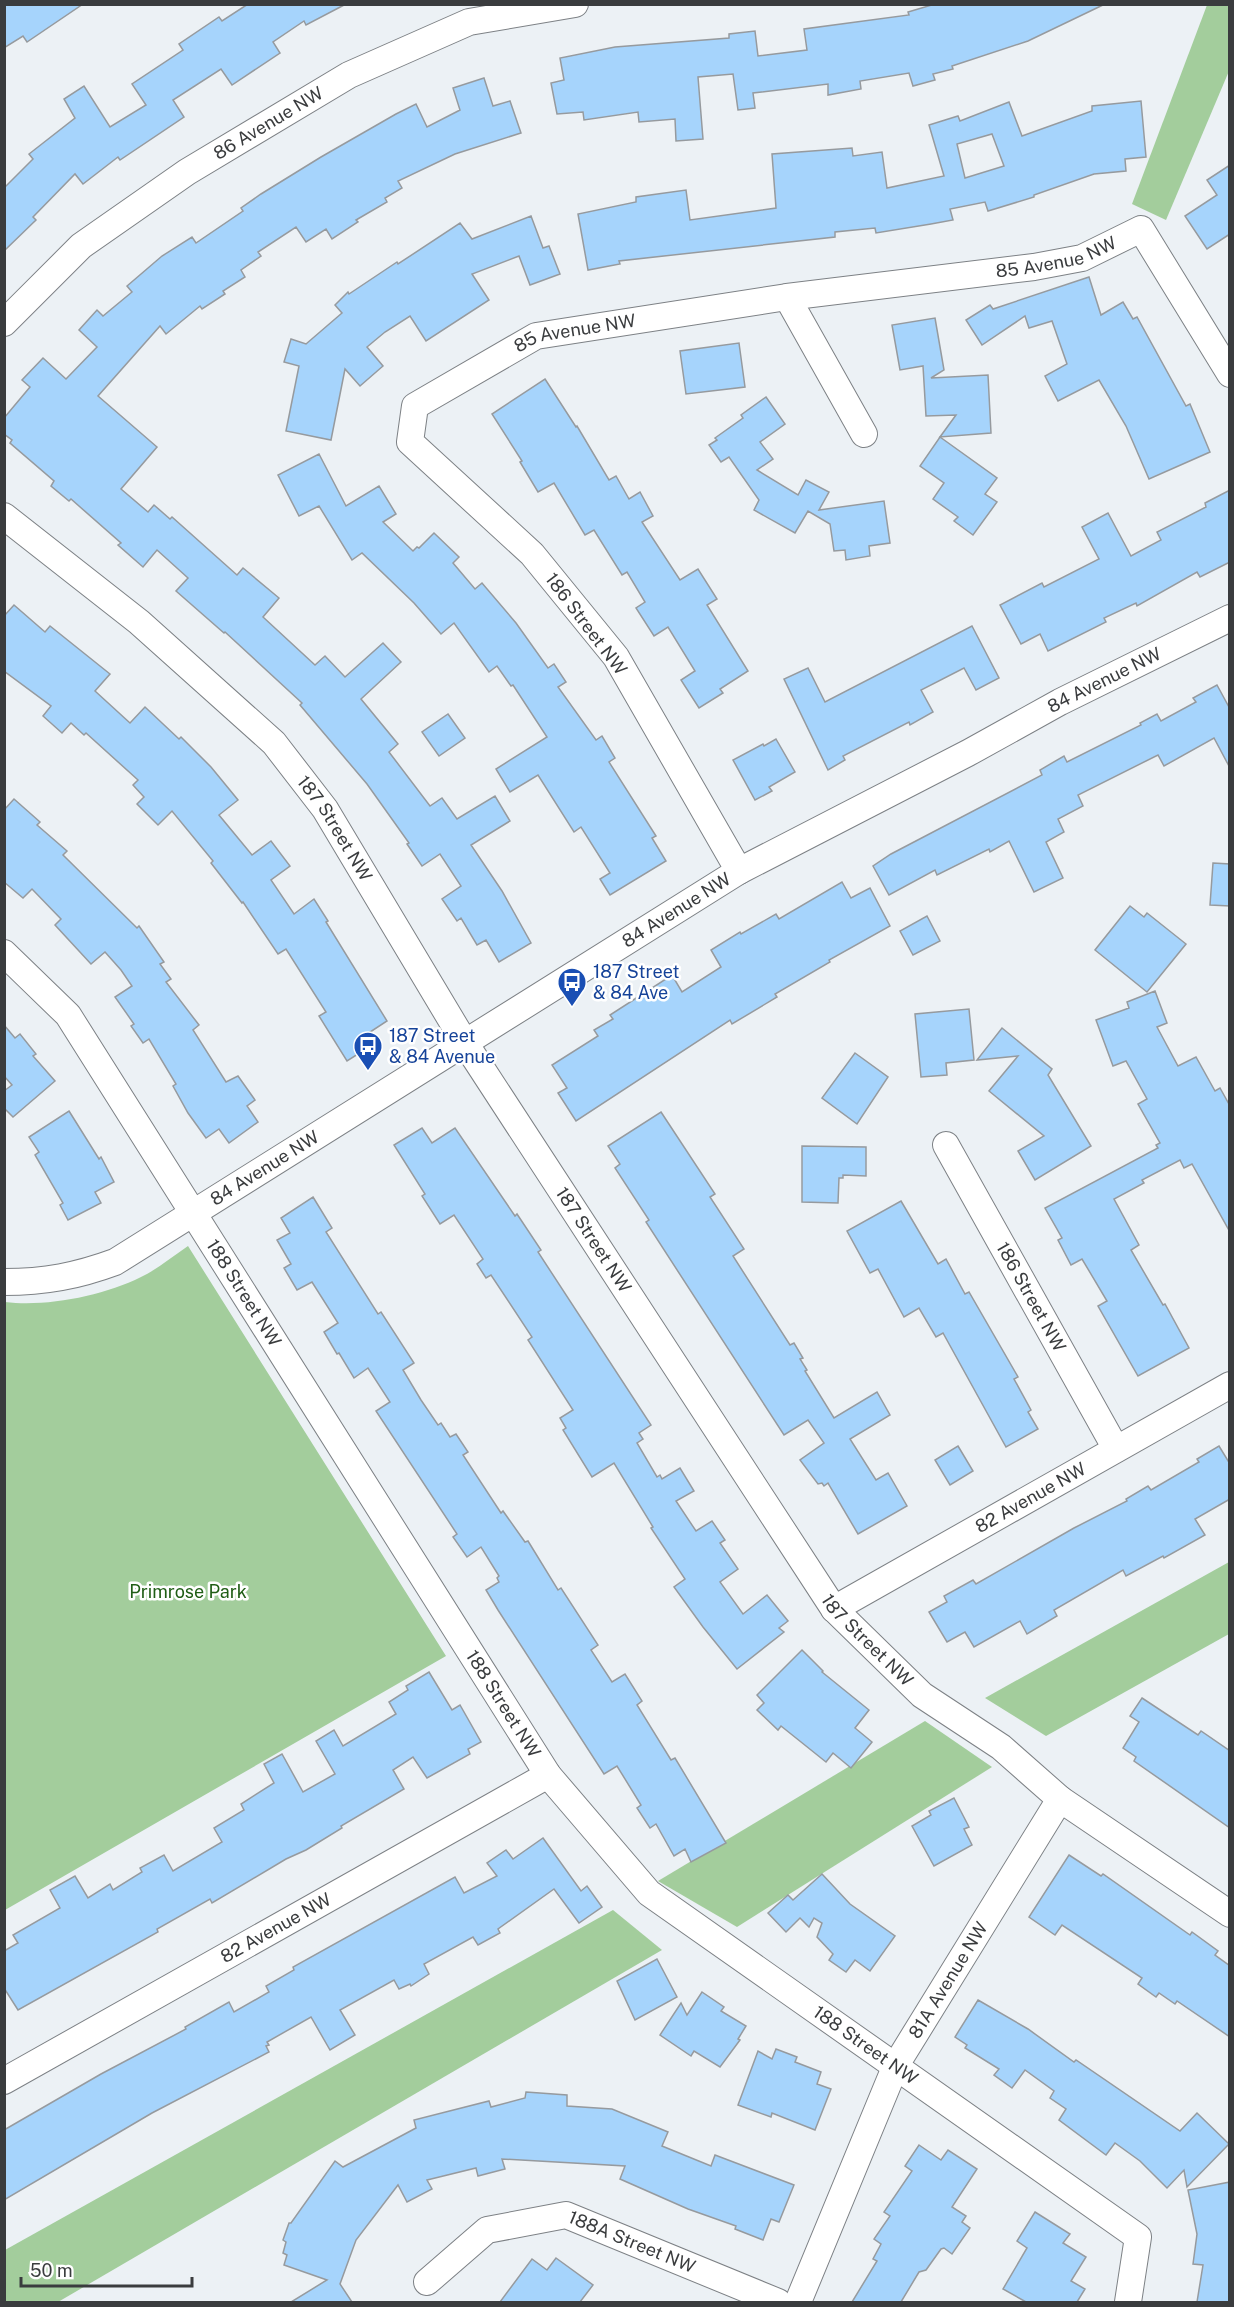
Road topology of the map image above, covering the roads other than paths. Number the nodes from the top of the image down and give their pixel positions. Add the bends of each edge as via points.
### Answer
1 (574, 4) edge
2 (787, 297) junction
3 (4, 323) edge
4 (1230, 374) edge
5 (864, 434) dead end
6 (410, 442) joint
7 (4, 516) edge
8 (1230, 618) edge
9 (739, 871) junction
10 (4, 954) edge
11 (465, 1043) junction
12 (946, 1145) dead end
13 (194, 1213) junction
14 (4, 1282) edge
15 (1230, 1385) edge
16 (1116, 1449) junction
17 (834, 1609) junction
18 (548, 1775) junction
19 (1060, 1799) junction
20 (1230, 1914) edge
21 (896, 2065) junction
22 (4, 2081) edge
23 (427, 2282) dead end
24 (778, 2302) edge
25 (798, 2302) edge
26 (1128, 2302) edge

1 - 3 street, 86 Avenue NW via 469,22 349,75 187,172 81,246
2 - 4 street, 85 Avenue NW via 1082,258 1142,229
2 - 5 street
2 - 6 street, 85 Avenue NW via 536,336 415,406
6 - 9 street, 186 Street NW via 532,554 616,657
7 - 11 street, 187 Street NW via 139,622 274,743 325,809
8 - 9 street, 84 Avenue NW via 1060,702
9 - 11 street, 84 Avenue NW
10 - 13 street, 188 Street NW via 68,1015
11 - 13 street, 84 Avenue NW
11 - 17 street, 187 Street NW
12 - 16 street, 186 Street NW
13 - 14 street, 84 Avenue NW via 115,1262 81,1274 35,1282
13 - 18 street, 188 Street NW
15 - 16 street, 82 Avenue NW
16 - 17 street, 82 Avenue NW
17 - 19 street, 187 Street NW via 922,1695 1001,1747
18 - 21 street, 188 Street NW via 649,1893
18 - 22 street, 82 Avenue NW
19 - 20 street, 187 Street NW
19 - 21 street, 81A Avenue NW
21 - 25 street, 81A Avenue NW
21 - 26 street, 188 Street NW via 1138,2237
23 - 24 street, 188A Street NW via 487,2230 566,2215

